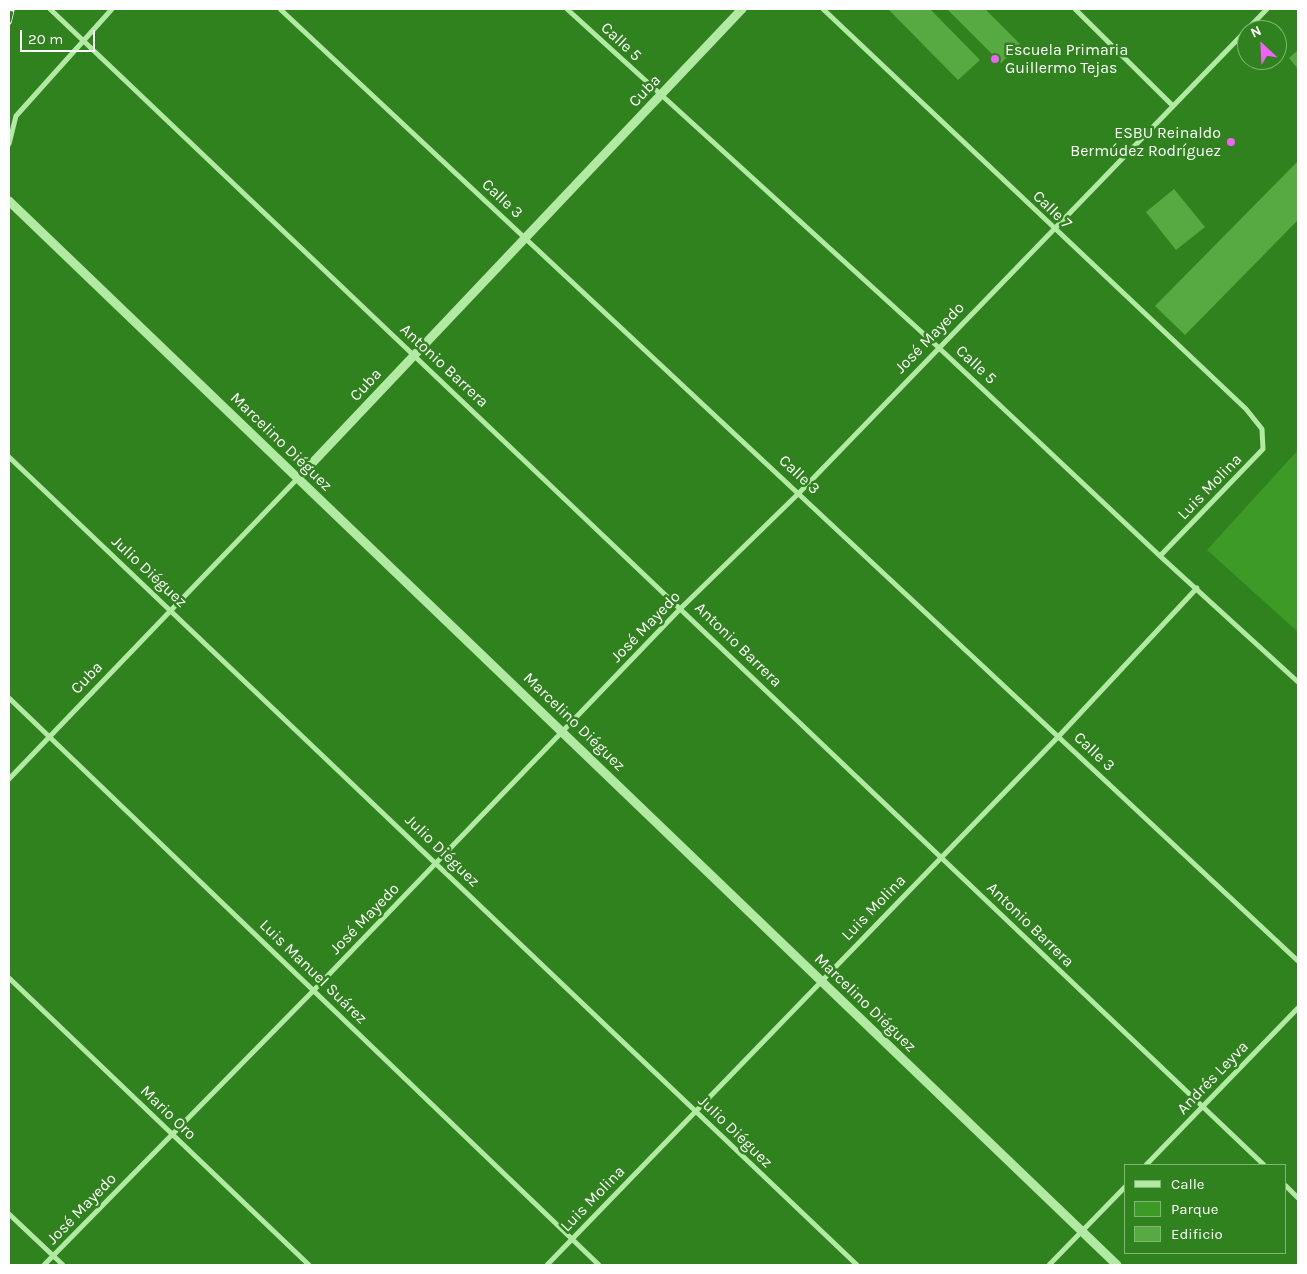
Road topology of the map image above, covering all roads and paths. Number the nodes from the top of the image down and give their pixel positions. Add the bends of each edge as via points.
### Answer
1 (50, 9) edge
2 (112, 9) edge
3 (280, 9) edge
4 (567, 9) edge
5 (742, 9) edge
6 (823, 9) edge
7 (1075, 9) edge
8 (1267, 9) edge
9 (84, 41) junction
10 (661, 96) junction
11 (1173, 106) junction
12 (9, 144) edge
13 (9, 202) edge
14 (1053, 229) junction
15 (525, 237) junction
16 (938, 347) junction
17 (414, 356) junction
18 (1262, 429) joint
19 (9, 457) edge
20 (298, 478) junction
21 (800, 493) junction
22 (1160, 556) junction
23 (1197, 588) junction
24 (681, 608) junction
25 (171, 611) junction
26 (1298, 682) edge
27 (9, 698) edge
28 (561, 731) junction
29 (1059, 736) junction
30 (50, 737) junction
31 (9, 779) edge
32 (940, 857) junction
33 (436, 863) junction
34 (1298, 961) edge
35 (9, 978) edge
36 (821, 981) junction
37 (314, 990) junction
38 (1298, 1008) edge
39 (1203, 1107) junction
40 (695, 1111) junction
41 (173, 1135) junction
42 (1147, 1164) edge
43 (1263, 1164) edge
44 (1287, 1187) edge
45 (1124, 1188) edge
46 (1298, 1198) edge
47 (9, 1214) edge
48 (1081, 1231) junction
49 (572, 1239) junction
50 (53, 1256) junction
51 (44, 1265) edge
52 (63, 1265) edge
53 (309, 1265) edge
54 (547, 1265) edge
55 (599, 1265) edge
56 (857, 1265) edge
57 (1049, 1265) edge
58 (1117, 1265) edge

1 - 9 street, Antonio Barrera
2 - 9 street
3 - 15 street, Calle 3
4 - 10 street, Calle 5
5 - 10 street, Cuba
6 - 14 street, Calle 7
7 - 11 street
8 - 11 street, José Mayedo
9 - 12 street via 16,116
9 - 17 street, Antonio Barrera
10 - 15 street, Cuba
10 - 16 street, Calle 5
11 - 14 street, José Mayedo
13 - 20 street, Marcelino Diéguez
14 - 16 street, José Mayedo
14 - 18 street, Calle 7 via 1246,409
15 - 17 street, Cuba
15 - 21 street, Calle 3
16 - 21 street, José Mayedo
16 - 22 street, Calle 5
17 - 20 street, Cuba
17 - 24 street, Antonio Barrera
18 - 22 street, Luis Molina via 1263,449
19 - 25 street, Julio Diéguez
20 - 25 street, Cuba
20 - 28 street, Marcelino Diéguez
21 - 24 street, José Mayedo
21 - 29 street, Calle 3
22 - 23 street, Calle 5
23 - 26 street, Calle 5
23 - 29 street, Luis Molina
24 - 28 street, José Mayedo
24 - 32 street, Antonio Barrera
25 - 30 street, Cuba
25 - 33 street, Julio Diéguez
27 - 30 street, Luis Manuel Suárez
28 - 33 street, José Mayedo
28 - 36 street, Marcelino Diéguez
29 - 32 street, Luis Molina
29 - 34 street, Calle 3
30 - 31 street, Cuba
30 - 37 street, Luis Manuel Suárez
32 - 36 street, Luis Molina
32 - 39 street, Antonio Barrera
33 - 37 street, José Mayedo
33 - 40 street, Julio Diéguez
35 - 41 street, Mario Oro
36 - 40 street, Luis Molina
36 - 48 street, Marcelino Diéguez
37 - 41 street, José Mayedo
37 - 49 street, Luis Manuel Suárez
38 - 39 street, Andrés Leyva
39 - 42 street, Andrés Leyva
39 - 43 street, Antonio Barrera
40 - 49 street, Luis Molina
40 - 56 street, Julio Diéguez
41 - 50 street, José Mayedo
41 - 53 street, Mario Oro
44 - 46 street
45 - 48 street
47 - 50 street
48 - 57 street
48 - 58 street, Marcelino Diéguez
49 - 54 street, Luis Molina
49 - 55 street, Luis Manuel Suárez
50 - 51 street, José Mayedo
50 - 52 street

